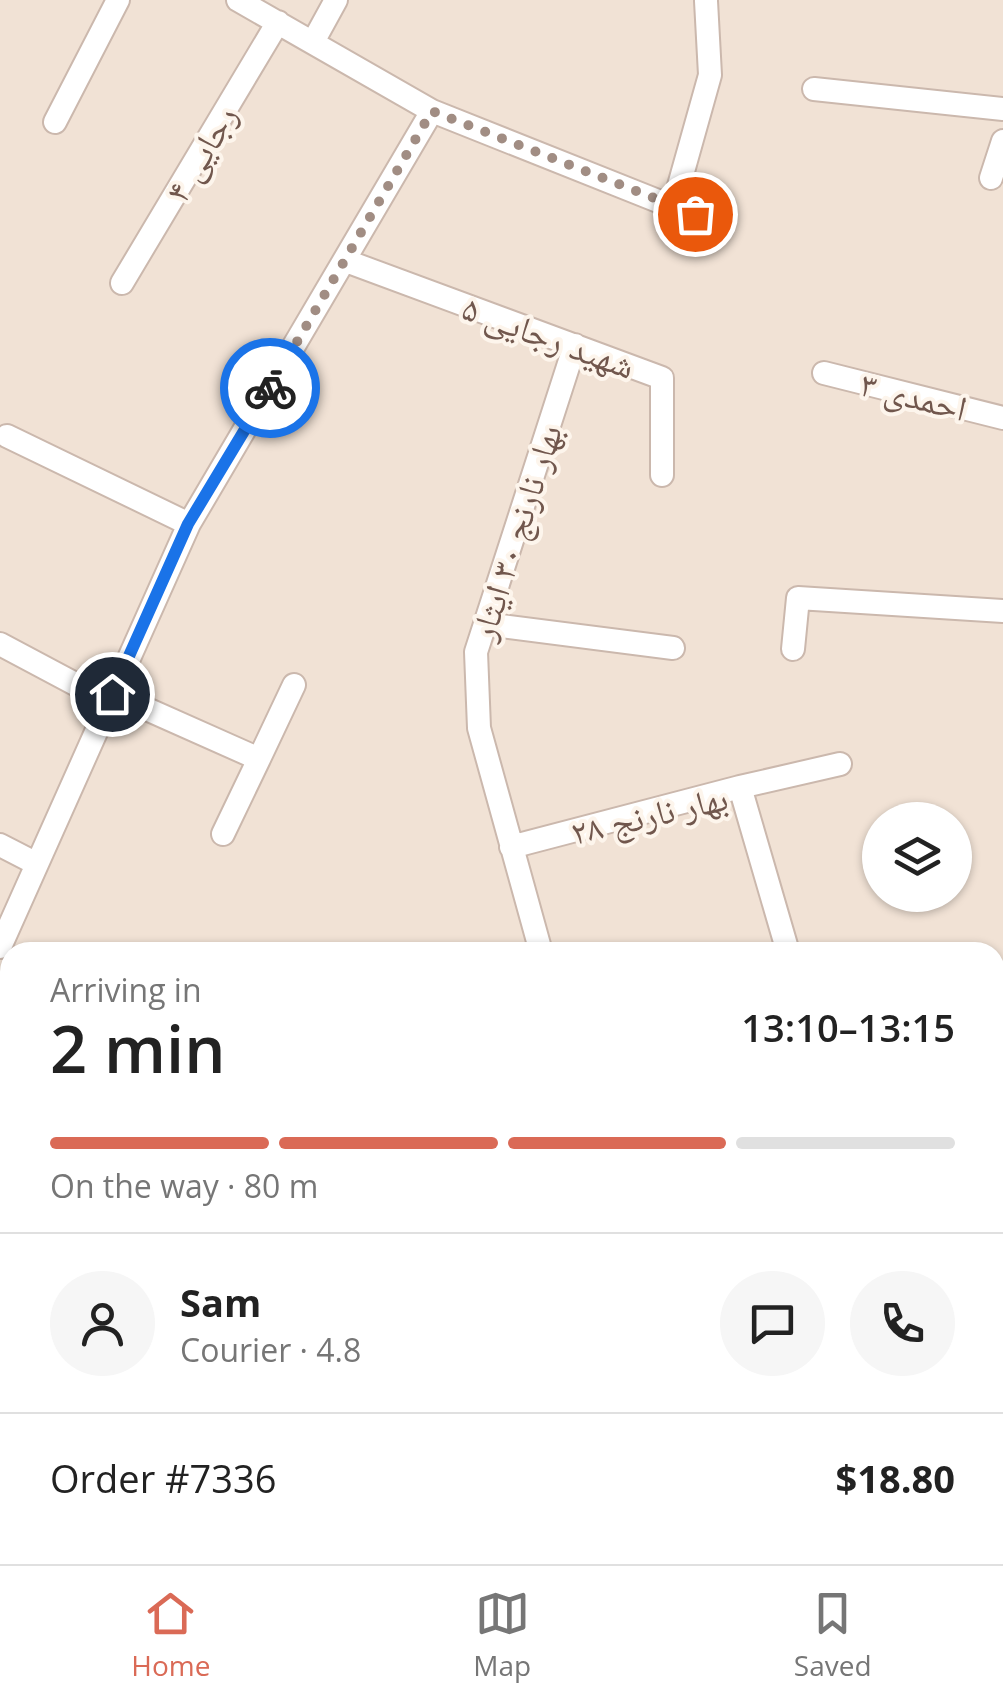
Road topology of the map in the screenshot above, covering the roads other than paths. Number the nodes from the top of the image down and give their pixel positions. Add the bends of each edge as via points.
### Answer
1 (118, 0) edge
2 (238, 0) edge
3 (336, 0) edge
4 (706, 1) edge
5 (278, 22) junction
6 (313, 42) junction
7 (814, 90) dead end
8 (1003, 109) edge
9 (432, 111) junction
10 (55, 122) dead end
11 (1003, 141) edge
12 (991, 178) dead end
13 (673, 207) junction
14 (718, 220) dead end
15 (346, 262) junction
16 (122, 283) dead end
17 (575, 346) junction
18 (824, 373) dead end
19 (1003, 418) edge
20 (8, 436) dead end
21 (662, 474) dead end
22 (188, 524) junction
23 (1003, 611) edge
24 (485, 624) junction
25 (0, 644) edge
26 (673, 648) dead end
27 (793, 649) dead end
28 (294, 685) dead end
29 (111, 698) junction
30 (259, 759) junction
31 (840, 764) dead end
32 (740, 788) junction
33 (223, 834) dead end
34 (0, 845) edge
35 (512, 847) junction
36 (37, 864) junction
37 (2, 942) edge
38 (537, 942) edge
39 (785, 942) edge

1 - 10 street
2 - 5 street
3 - 6 street
4 - 13 street via 710,75
5 - 6 street
5 - 16 street, رجایی ۴
6 - 9 street
7 - 8 street
9 - 13 street
9 - 15 street
11 - 12 street
13 - 14 street
15 - 17 street, شهید رجایی ۵
15 - 22 street
17 - 21 street, شهید رجایی ۵ via 662,378
17 - 24 street, بهار نارنج ۳۰ ایثار
18 - 19 street, احمدی ۳
20 - 22 street
22 - 29 street
23 - 27 street via 798,598
24 - 26 street
24 - 35 street, بهار نارنج ۳۰ ایثار via 476,652 479,728
25 - 29 street
28 - 30 street
29 - 30 street
29 - 36 street
30 - 33 street
31 - 32 street
32 - 35 street, بهار نارنج ۲۸
32 - 39 street, بهار نارنج ۲۸
34 - 36 street
35 - 38 street, بهار نارنج ۳۰ ایثار
36 - 37 street

